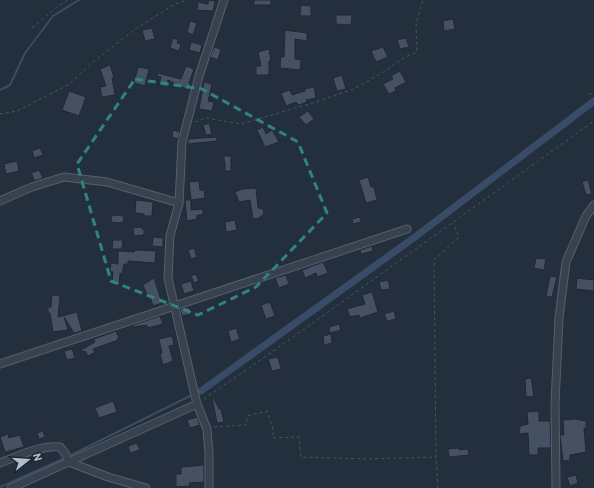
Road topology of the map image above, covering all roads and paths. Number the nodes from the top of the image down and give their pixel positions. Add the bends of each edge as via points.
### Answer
1 (68, 0) edge
2 (187, 0) edge
3 (224, 0) edge
4 (423, 0) edge
5 (32, 28) dead end
6 (594, 92) edge
7 (589, 95) dead end
8 (0, 114) edge
9 (594, 121) edge
10 (187, 125) junction
11 (0, 200) edge
12 (179, 202) junction
13 (594, 205) edge
14 (453, 222) junction
15 (407, 229) dead end
16 (174, 306) junction
17 (0, 364) edge
18 (196, 397) junction
19 (207, 429) junction
20 (436, 457) junction
21 (68, 459) junction
22 (0, 463) edge
23 (11, 488) edge
24 (146, 488) edge
25 (209, 488) edge
26 (438, 488) edge
27 (556, 488) edge

1 - 5 path
2 - 8 path via 175,4 134,30 68,85 17,111
3 - 10 street via 199,76
4 - 10 path via 416,24 417,52 354,89 274,116 241,124 206,118
6 - 7 path
9 - 14 path
10 - 12 street via 182,142
11 - 12 street via 64,177 107,182
12 - 16 street via 169,250 168,278
13 - 27 street via 586,216 566,262 559,318 555,403
14 - 18 path
14 - 20 path via 459,237 434,260
15 - 16 street
16 - 17 street
16 - 18 street
18 - 19 street
18 - 21 street
19 - 20 path via 246,425 247,416 267,411 273,438 298,437 301,457
19 - 25 street
20 - 26 path
21 - 22 street via 60,447 52,446
21 - 23 street
21 - 24 street via 108,478

